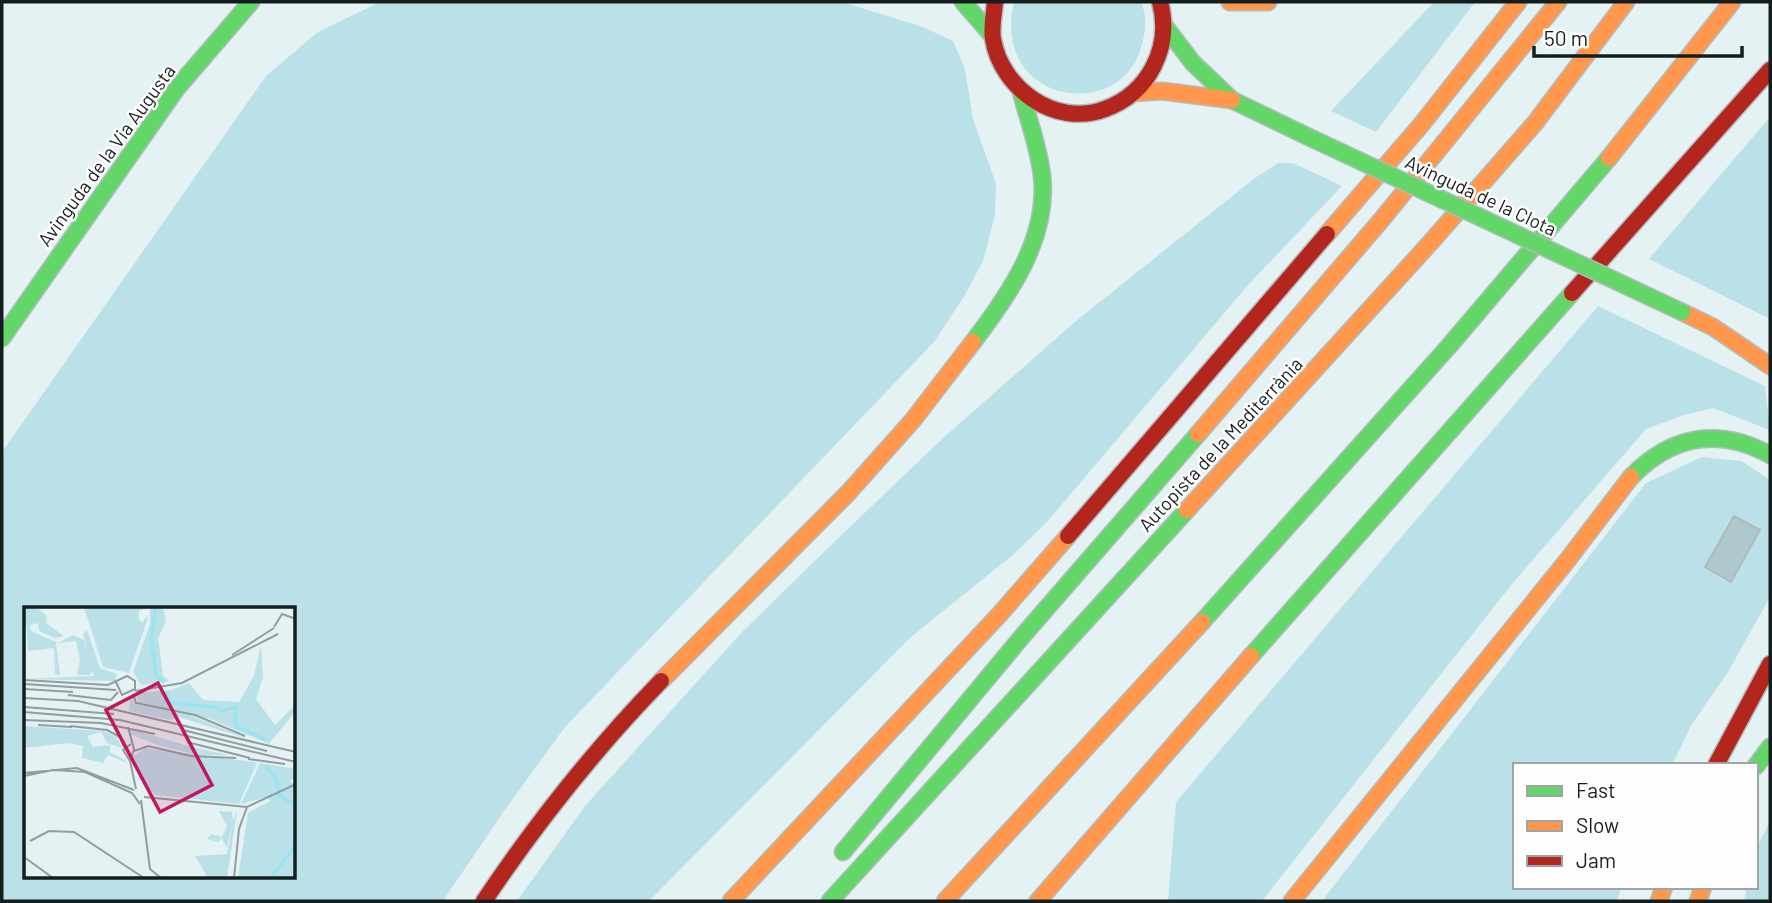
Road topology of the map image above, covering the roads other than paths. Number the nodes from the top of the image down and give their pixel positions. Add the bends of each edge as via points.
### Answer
1 (251, 2) edge
2 (963, 2) edge
3 (995, 2) edge
4 (1160, 2) edge
5 (1230, 2) edge
6 (1268, 2) edge
7 (1518, 2) edge
8 (1558, 2) edge
9 (1626, 2) edge
10 (1732, 2) edge
11 (1741, 2) edge
12 (1164, 24) junction
13 (991, 34) junction
14 (1688, 61) junction
15 (1770, 71) edge
16 (1021, 92) junction
17 (1133, 93) junction
18 (1232, 100) junction
19 (1713, 327) junction
20 (1747, 333) dead end
21 (2, 338) edge
22 (1770, 366) edge
23 (1770, 455) edge
24 (1770, 664) edge
25 (1770, 747) edge
26 (1717, 763) edge
27 (1758, 763) edge
28 (834, 863) dead end
29 (484, 901) edge
30 (730, 901) edge
31 (830, 901) edge
32 (945, 901) edge
33 (1038, 901) edge
34 (1292, 901) edge

1 - 21 main road, Avinguda de la Via Augusta via 177,88
2 - 13 main road
3 - 13 main road
4 - 12 main road
5 - 6 main road
7 - 30 main road via 1421,125 1098,502
8 - 28 main road via 1440,148
9 - 31 main road, Autopista de la Mediterrània via 1535,123 1431,242
10 - 14 main road
11 - 14 main road
12 - 17 main road via 1156,62
12 - 18 main road, Avinguda de la Clota via 1193,63
13 - 16 main road via 998,62
14 - 32 main road via 1366,441
15 - 33 main road
16 - 17 main road via 1045,107 1072,113 1109,107
16 - 29 main road via 1041,161 1042,205 1028,253 996,311 885,452 610,736
17 - 18 main road, Avinguda de la Clota via 1162,91
18 - 19 main road, Avinguda de la Clota, bridge
19 - 20 main road, Avinguda de la Clota
19 - 22 main road, Avinguda de la Clota
23 - 34 main road via 1727,438 1705,438 1668,449 1637,472
24 - 26 main road
25 - 27 main road

